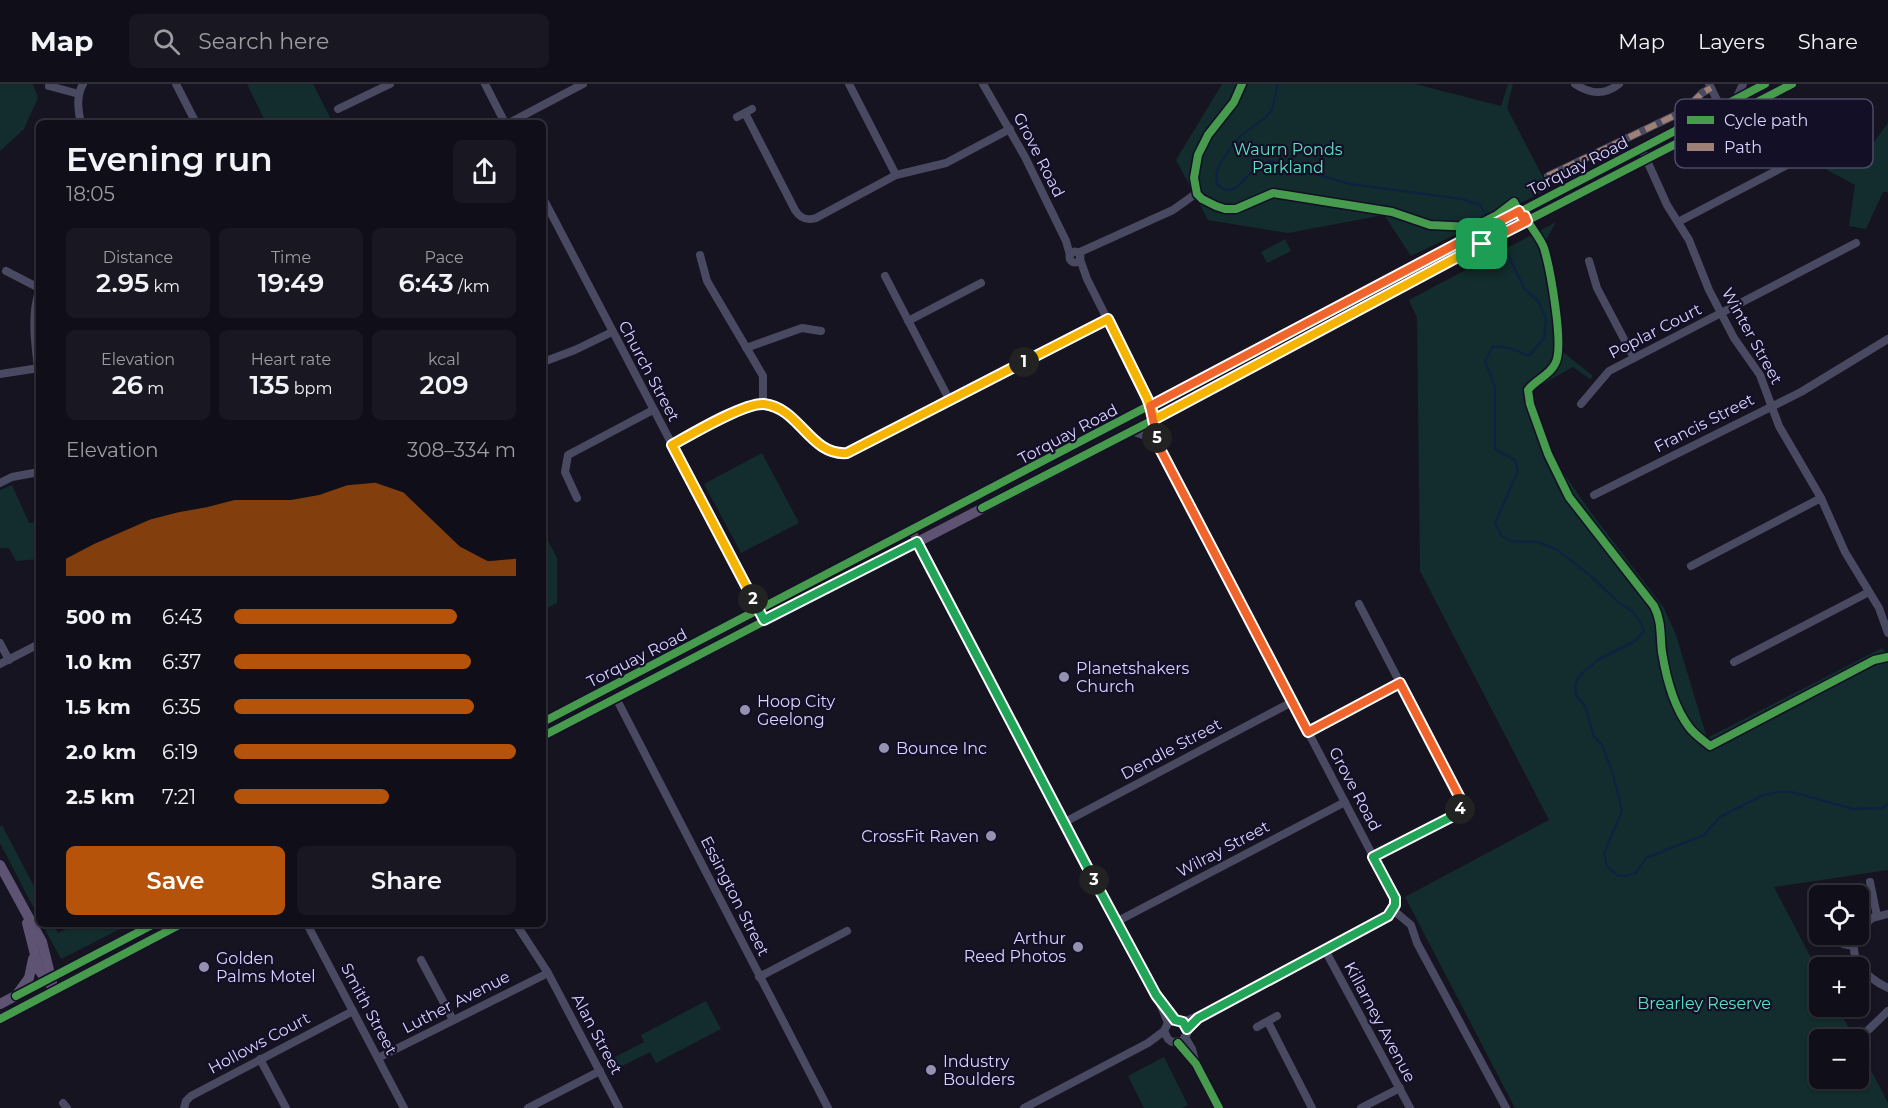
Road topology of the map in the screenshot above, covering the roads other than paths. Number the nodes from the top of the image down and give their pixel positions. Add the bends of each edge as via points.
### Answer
1 (83, 84) edge
2 (176, 84) edge
3 (390, 84) edge
4 (485, 84) edge
5 (583, 84) edge
6 (849, 84) edge
7 (983, 84) edge
8 (1575, 84) edge
9 (1619, 84) edge
10 (1743, 84) edge
11 (1765, 84) edge
12 (1792, 84) edge
13 (49, 86) dead end
14 (1710, 86) edge
15 (79, 94) junction
16 (1696, 99) edge
17 (1736, 99) joint
18 (1763, 99) edge
19 (338, 109) dead end
20 (744, 113) dead end
21 (1675, 115) edge
22 (80, 120) edge
23 (194, 120) edge
24 (505, 120) edge
25 (513, 120) edge
26 (1010, 129) junction
27 (1675, 130) edge
28 (1675, 144) edge
29 (1641, 148) junction
30 (1646, 159) junction
31 (1781, 168) edge
32 (896, 175) junction
33 (1548, 176) dead end
34 (1194, 195) dead end
35 (546, 204) edge
36 (1678, 222) junction
37 (1856, 243) dead end
38 (700, 255) dead end
39 (1076, 257) junction
40 (1589, 261) dead end
41 (6, 271) dead end
42 (885, 276) dead end
43 (981, 282) dead end
44 (36, 287) edge
45 (36, 300) edge
46 (1721, 313) junction
47 (1108, 319) junction
48 (908, 321) junction
49 (821, 331) dead end
50 (612, 332) junction
51 (1888, 339) edge
52 (746, 348) junction
53 (36, 350) edge
54 (1634, 358) junction
55 (546, 361) edge
56 (36, 368) edge
57 (0, 374) edge
58 (950, 401) junction
59 (763, 404) junction
60 (1581, 404) dead end
61 (1773, 405) junction
62 (1150, 406) junction
63 (653, 410) junction
64 (1155, 419) junction
65 (1131, 431) junction
66 (672, 445) junction
67 (1159, 447) junction
68 (36, 473) edge
69 (0, 483) edge
70 (1594, 495) dead end
71 (577, 498) dead end
72 (1821, 498) junction
73 (912, 531) junction
74 (917, 542) junction
75 (1691, 566) dead end
76 (1869, 592) junction
77 (1359, 604) dead end
78 (762, 616) junction
79 (1888, 633) edge
80 (0, 643) edge
81 (36, 646) edge
82 (9, 660) junction
83 (1734, 662) dead end
84 (0, 664) edge
85 (1400, 683) junction
86 (616, 698) junction
87 (1292, 702) junction
88 (546, 722) edge
89 (1308, 732) junction
90 (546, 734) edge
91 (1344, 802) junction
92 (1064, 823) junction
93 (1373, 857) junction
94 (0, 865) edge
95 (1870, 882) dead end
96 (1393, 910) junction
97 (1888, 914) edge
98 (1877, 916) junction
99 (1869, 921) edge
100 (1116, 922) junction
101 (148, 927) edge
102 (176, 927) edge
103 (309, 927) edge
104 (518, 927) edge
105 (847, 931) dead end
106 (37, 944) junction
107 (1849, 945) edge
108 (1853, 946) joint
109 (1325, 950) junction
110 (1856, 957) edge
111 (421, 960) dead end
112 (68, 968) junction
113 (548, 973) junction
114 (759, 977) junction
115 (1869, 977) edge
116 (49, 978) junction
117 (1888, 988) edge
118 (53, 992) junction
119 (16, 996) junction
120 (40, 998) junction
121 (0, 1004) edge
122 (353, 1011) junction
123 (1888, 1011) edge
124 (1277, 1016) dead end
125 (0, 1019) edge
126 (453, 1020) junction
127 (1268, 1022) junction
128 (1257, 1027) dead end
129 (1869, 1029) edge
130 (1176, 1031) junction
131 (378, 1058) junction
132 (261, 1059) junction
133 (600, 1071) junction
134 (1400, 1088) junction
135 (184, 1108) edge
136 (286, 1108) edge
137 (404, 1108) edge
138 (528, 1108) edge
139 (619, 1108) edge
140 (828, 1108) edge
141 (1024, 1108) edge
142 (1219, 1108) edge
143 (1312, 1108) edge
144 (1361, 1108) edge
145 (1410, 1108) edge
146 (1506, 1108) edge

1 - 15 street
2 - 23 street
3 - 19 street
4 - 24 street
5 - 25 street
6 - 32 street
7 - 26 street, Grove Road
8 - 9 street via 1596,93
10 - 17 street
11 - 17 main road, Torquay Road
12 - 18 main road, Torquay Road
13 - 15 street
14 - 16 street
15 - 22 street
20 - 32 street via 802,218 814,219
21 - 33 street
26 - 32 street via 946,163
26 - 39 street, Grove Road
27 - 29 main road, Torquay Road
28 - 30 main road, Torquay Road
29 - 30 street, Winter Street
29 - 62 main road, Torquay Road
30 - 36 street, Winter Street
30 - 64 main road, Torquay Road
31 - 36 street
34 - 39 street via 1173,210
35 - 50 street, Church Street
36 - 46 street, Winter Street
37 - 46 street, Poplar Court
38 - 52 street via 707,281
39 - 47 street, Grove Road
40 - 54 street via 1597,288
41 - 44 street
42 - 48 street
43 - 48 street
45 - 53 street
46 - 54 street, Poplar Court
46 - 61 street, Winter Street via 1760,375
47 - 58 street
47 - 62 street, Grove Road
48 - 58 street
49 - 52 street via 802,328
50 - 55 street
50 - 63 street, Church Street
51 - 61 street, Francis Street
52 - 59 street via 763,376
54 - 60 street, Poplar Court via 1609,371
56 - 57 street
58 - 59 street via 863,446 836,454 813,440 791,416
59 - 66 street via 739,410
61 - 70 street, Francis Street
61 - 72 street, Winter Street via 1779,426
62 - 64 street, Grove Road
62 - 73 main road, Torquay Road
63 - 66 street, Church Street
63 - 71 street via 568,455 565,472
64 - 65 main road, Torquay Road
64 - 67 street, Grove Road
65 - 67 street
65 - 74 main road, Torquay Road
66 - 78 street, Church Street
67 - 87 street, Grove Road
68 - 69 street
72 - 75 street
72 - 76 street, Winter Street via 1845,552
73 - 74 street
73 - 78 main road, Torquay Road
74 - 78 main road, Torquay Road
74 - 92 street
76 - 79 street, Winter Street
76 - 83 street
77 - 85 street
78 - 86 main road, Torquay Road
78 - 88 main road, Torquay Road
80 - 82 street
81 - 82 street
82 - 84 street
85 - 89 street
85 - 93 street via 1462,806 1455,815
86 - 90 main road, Torquay Road
86 - 114 street, Essington Street
87 - 89 street, Grove Road
87 - 92 street, Dendle Street
89 - 91 street, Grove Road
91 - 93 street, Grove Road
91 - 100 street, Wilray Street
92 - 100 street
93 - 96 street, Grove Road via 1395,898
94 - 106 main road
95 - 98 street
96 - 109 street
96 - 146 street via 1411,925
97 - 98 street
98 - 99 street
100 - 130 street
101 - 112 main road
102 - 118 main road
103 - 122 street, Smith Street
104 - 113 street, Alan Street
105 - 114 street
106 - 112 main road
106 - 116 main road
106 - 119 main road via 27,982
107 - 108 street
108 - 110 street
109 - 130 street
109 - 134 street, Killarney Avenue
111 - 126 street
112 - 116 main road
113 - 126 street, Luther Avenue
113 - 133 street, Alan Street
114 - 140 street, Essington Street
115 - 117 street
116 - 118 main road
116 - 119 main road
118 - 120 main road
119 - 120 main road via 33,994
119 - 121 main road
120 - 125 main road
122 - 131 street, Smith Street
122 - 132 street, Hollows Court
123 - 129 street
124 - 127 street
126 - 131 street, Luther Avenue
127 - 128 street
127 - 143 street
130 - 141 street
130 - 142 street
131 - 137 street, Smith Street
132 - 135 street, Hollows Court via 189,1098
132 - 136 street
133 - 138 street
133 - 139 street, Alan Street
134 - 144 street
134 - 145 street, Killarney Avenue

